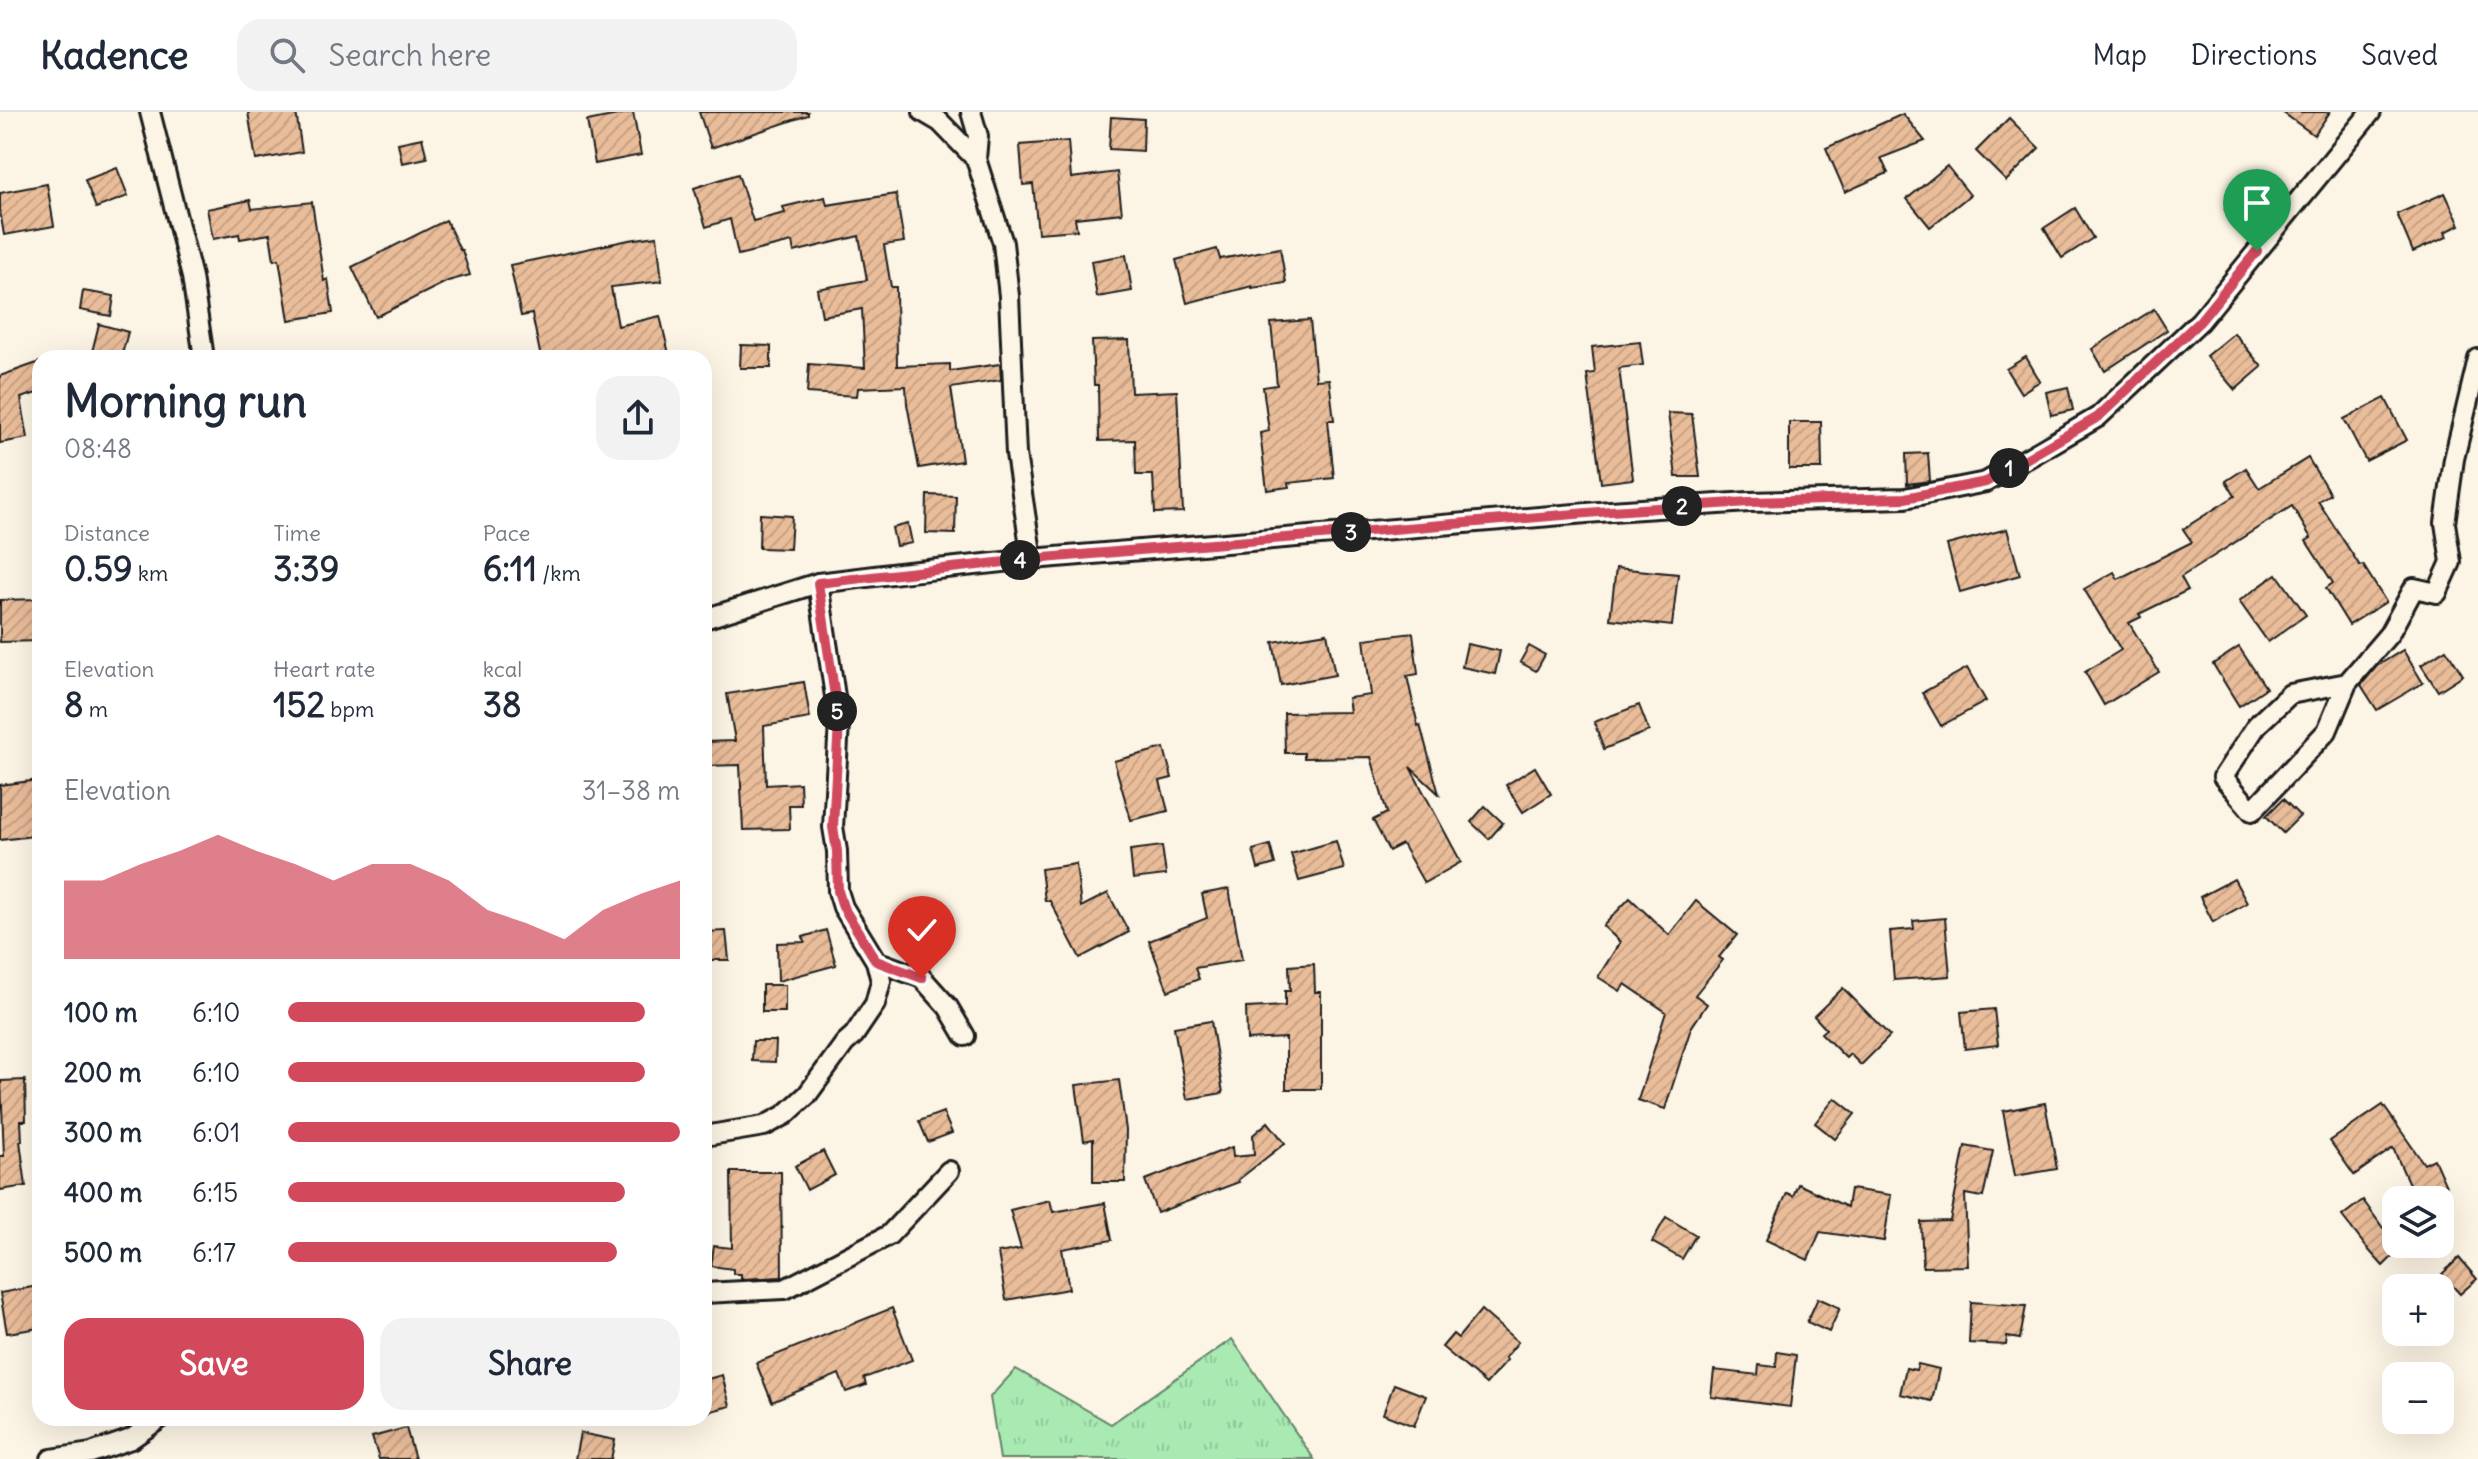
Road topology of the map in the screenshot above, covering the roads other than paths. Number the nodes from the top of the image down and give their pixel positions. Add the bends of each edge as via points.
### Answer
1 (150, 112) edge
2 (923, 112) edge
3 (971, 112) edge
4 (2371, 112) edge
5 (976, 159) junction
6 (203, 350) edge
7 (2478, 359) edge
8 (1032, 559) junction
9 (818, 583) junction
10 (712, 616) edge
11 (2347, 683) junction
12 (876, 961) junction
13 (965, 1036) dead end
14 (712, 1135) edge
15 (949, 1171) dead end
16 (712, 1293) edge
17 (150, 1426) edge
18 (51, 1459) edge

1 - 6 street via 192,277
2 - 5 street
3 - 5 street via 978,136
4 - 8 street via 2189,331 2098,417 1986,482 1905,498 1611,511
5 - 8 street via 1003,243 1016,454
7 - 11 street via 2445,523 2451,562 2437,593 2414,588 2389,634
8 - 9 street
9 - 10 street
9 - 12 street via 839,723 833,827 838,891
11 - 11 street via 2290,694 2257,725 2223,777 2252,811 2327,731
12 - 13 street via 922,978
12 - 14 street via 881,981 875,1004 807,1095 764,1126
15 - 16 street via 889,1235 785,1289
17 - 18 street via 131,1439 91,1453

